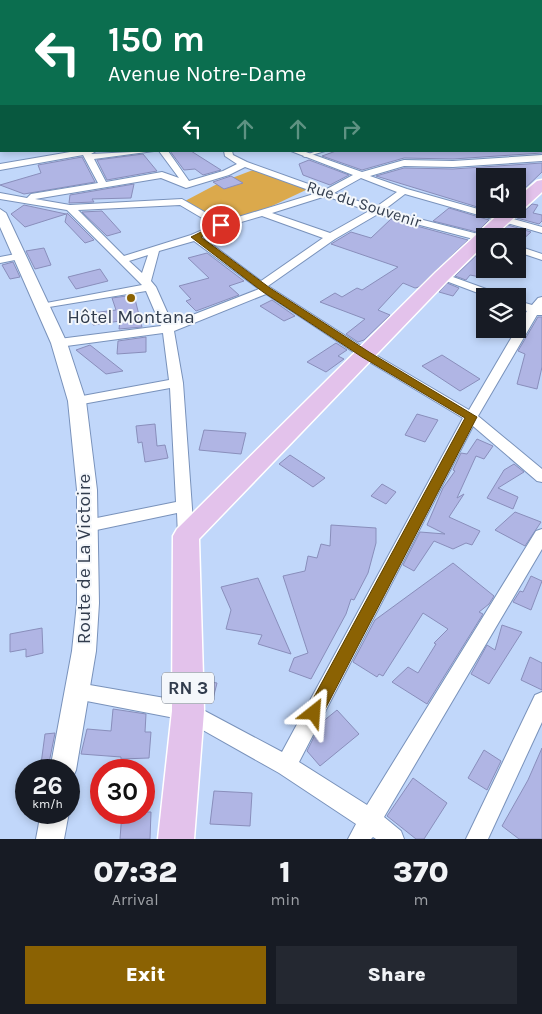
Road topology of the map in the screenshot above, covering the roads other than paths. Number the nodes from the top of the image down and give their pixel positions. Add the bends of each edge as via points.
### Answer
1 (130, 152) edge
2 (164, 152) edge
3 (228, 152) edge
4 (297, 152) edge
5 (320, 152) edge
6 (503, 152) edge
7 (89, 154) edge
8 (49, 155) edge
9 (306, 156) junction
10 (542, 158) edge
11 (244, 164) junction
12 (0, 167) edge
13 (359, 176) junction
14 (103, 184) junction
15 (187, 184) junction
16 (542, 184) edge
17 (404, 191) junction
18 (326, 193) junction
19 (0, 196) edge
20 (526, 198) edge
21 (23, 199) junction
22 (182, 202) junction
23 (476, 207) edge
24 (70, 208) junction
25 (377, 211) junction
26 (0, 212) edge
27 (261, 212) junction
28 (504, 218) edge
29 (516, 218) edge
30 (221, 225) junction
31 (495, 228) edge
32 (542, 230) edge
33 (195, 237) junction
34 (331, 237) junction
35 (476, 237) edge
36 (476, 246) edge
37 (155, 249) junction
38 (526, 252) edge
39 (21, 256) junction
40 (542, 257) edge
41 (0, 260) edge
42 (124, 260) junction
43 (442, 276) junction
44 (147, 285) junction
45 (264, 288) junction
46 (476, 289) edge
47 (526, 306) edge
48 (41, 307) junction
49 (539, 308) edge
50 (168, 329) junction
51 (59, 343) junction
52 (365, 354) junction
53 (176, 383) junction
54 (77, 401) junction
55 (471, 417) junction
56 (542, 477) edge
57 (185, 521) junction
58 (87, 526) junction
59 (542, 535) edge
60 (78, 692) junction
61 (542, 701) edge
62 (188, 711) junction
63 (65, 759) edge
64 (286, 766) junction
65 (370, 820) junction
66 (53, 824) edge
67 (50, 839) edge
68 (176, 839) edge
69 (359, 839) edge
70 (393, 839) edge
71 (476, 839) edge

1 - 7 street
2 - 15 street
3 - 11 street, Rue du Souvenir via 229,156
4 - 9 street
5 - 9 lane
6 - 10 street
7 - 8 street
7 - 14 street
8 - 12 street
9 - 13 street
10 - 13 street via 453,164 404,163
11 - 15 street via 226,174
11 - 18 street, Rue du Souvenir
13 - 17 street
13 - 18 street
14 - 15 street via 163,175
14 - 21 street
15 - 22 street
16 - 20 main road
17 - 23 street
17 - 25 street
18 - 25 street, Rue du Souvenir
18 - 27 street
19 - 21 street
21 - 24 street
22 - 24 street
22 - 30 street
24 - 42 street
25 - 34 street
25 - 35 street, Rue du Souvenir
26 - 39 street, Route de La Victoire
27 - 30 street
27 - 34 street
28 - 31 main road
29 - 32 street
30 - 33 street
33 - 37 street
33 - 45 street
34 - 45 street
36 - 43 main road
37 - 42 street
37 - 44 street
38 - 40 street
39 - 41 street
39 - 48 street, Route de La Victoire
42 - 44 street
43 - 46 street
43 - 52 main road
44 - 48 street
44 - 50 street
45 - 50 street
45 - 52 street
47 - 49 street
48 - 51 street, Route de La Victoire
49 - 55 street
50 - 51 street
50 - 53 street
51 - 54 street, Route de La Victoire
52 - 55 street
52 - 57 main road
53 - 54 street
53 - 57 street
54 - 58 street, Route de La Victoire via 87,490
55 - 56 street
55 - 64 street
57 - 58 street
57 - 62 main road, RN 3
58 - 60 street, Route de La Victoire via 88,603
59 - 65 street
60 - 62 street
60 - 63 street, Route de La Victoire
61 - 71 street
62 - 64 street
62 - 68 main road, RN 3
64 - 65 street
65 - 69 street
65 - 70 street
66 - 67 street

